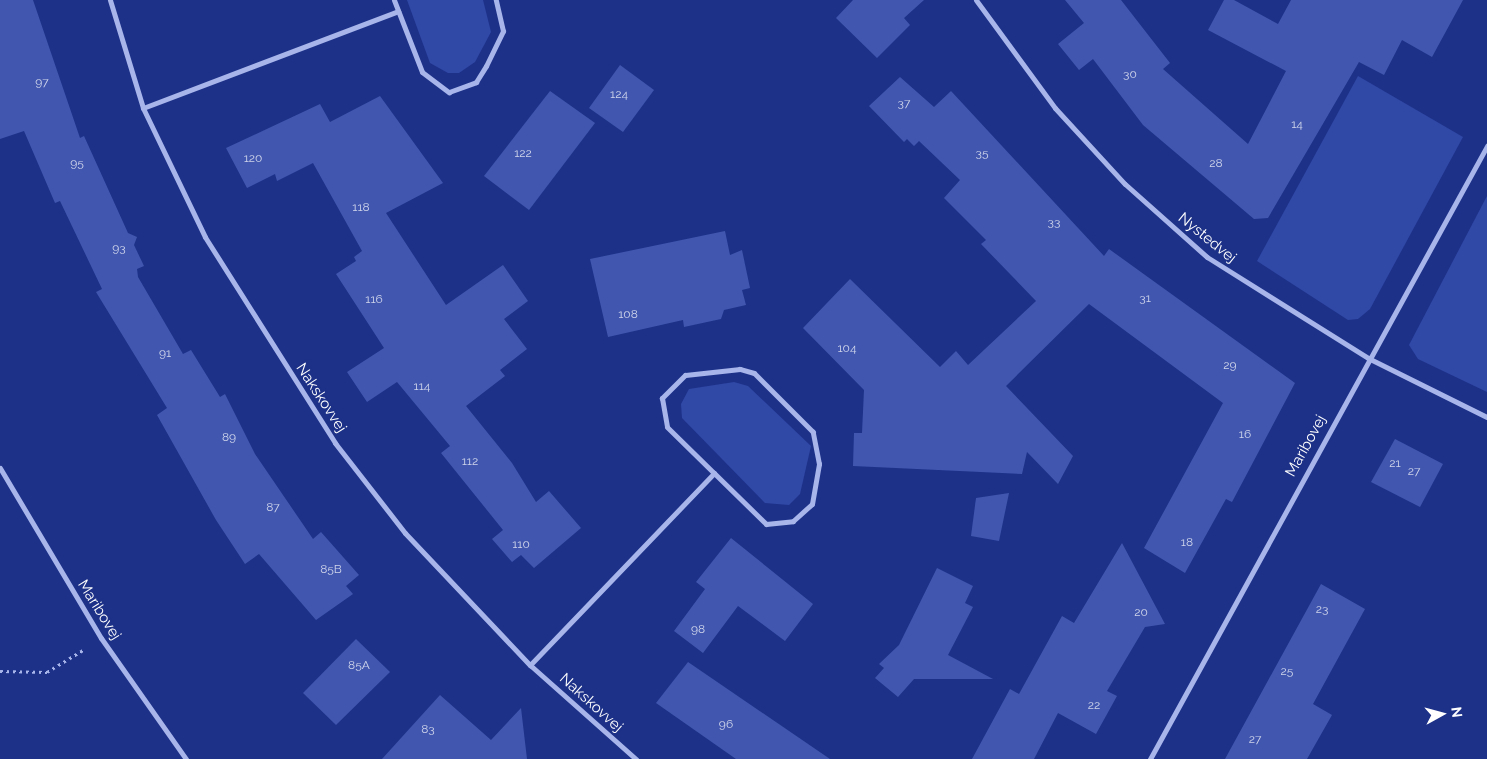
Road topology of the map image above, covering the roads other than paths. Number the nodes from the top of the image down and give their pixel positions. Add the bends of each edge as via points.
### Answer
1 (110, 0) edge
2 (394, 0) edge
3 (496, 0) edge
4 (976, 0) edge
5 (398, 11) junction
6 (143, 108) junction
7 (1487, 146) edge
8 (1368, 358) junction
9 (1487, 417) edge
10 (0, 468) edge
11 (714, 473) junction
12 (530, 665) junction
13 (186, 759) edge
14 (636, 759) edge
15 (1150, 759) edge

1 - 6 street, Nakskovvej
2 - 5 street
3 - 5 street via 503,31 486,66 476,82 449,92 422,72
4 - 8 street, Nystedvej via 1055,108 1125,184 1207,256
5 - 6 street
6 - 12 street, Nakskovvej via 205,237 335,443 405,533
7 - 8 street, Maribovej
8 - 9 street, Nystedvej
8 - 15 street, Maribovej
10 - 13 street, Maribovej via 101,638
11 - 11 street via 766,524 793,521 812,504 819,464 814,432 754,373 740,369 685,375 662,398 667,427
11 - 12 street
12 - 14 street, Nakskovvej

